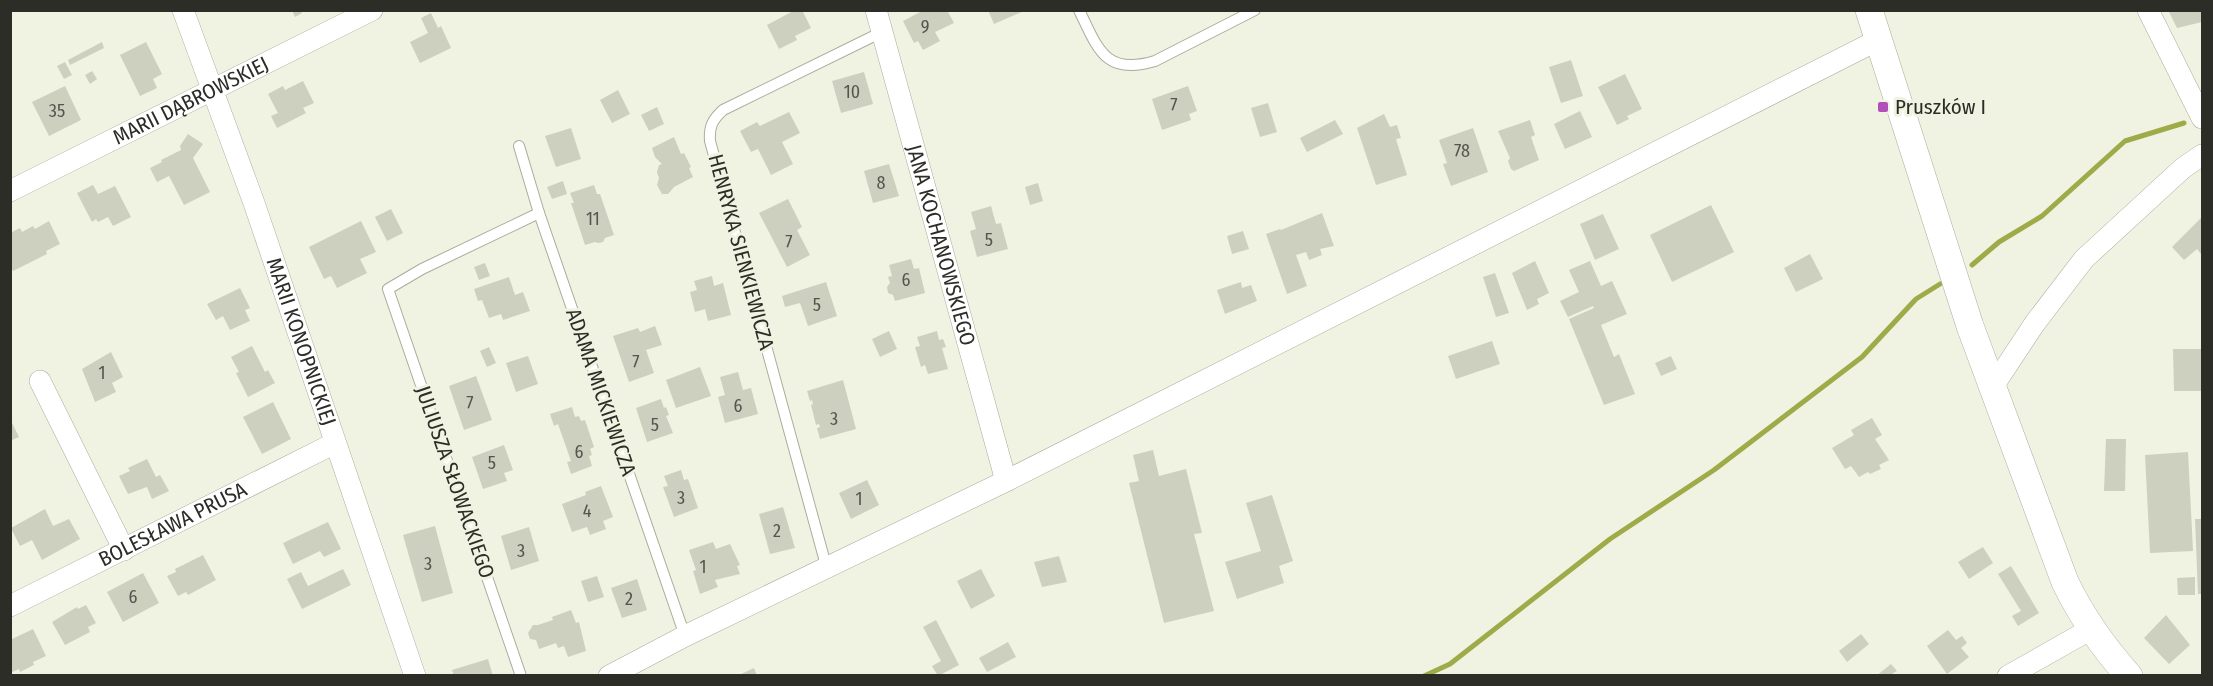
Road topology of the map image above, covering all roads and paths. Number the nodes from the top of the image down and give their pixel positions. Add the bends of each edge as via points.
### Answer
1 (183, 10) edge
2 (372, 10) edge
3 (876, 10) edge
4 (1079, 10) edge
5 (1255, 10) edge
6 (1869, 10) edge
7 (2148, 10) edge
8 (882, 32) junction
9 (1878, 40) junction
10 (212, 90) junction
11 (2202, 118) edge
12 (519, 146) dead end
13 (2202, 155) edge
14 (10, 191) edge
15 (539, 213) junction
16 (40, 381) dead end
17 (1992, 388) junction
18 (336, 443) junction
19 (1006, 481) junction
20 (124, 550) junction
21 (827, 568) junction
22 (10, 606) edge
23 (2091, 629) junction
24 (685, 636) junction
25 (415, 675) edge
26 (521, 675) edge
27 (609, 675) edge
28 (2008, 675) edge
29 (2129, 675) edge

1 - 10 street, MARII KONOPNICKIEJ
2 - 10 street, MARII DĄBROWSKIEJ
3 - 8 street, JANA KOCHANOWSKIEGO
4 - 5 lane via 1103,54 1113,63 1126,66 1155,61
6 - 9 street
7 - 11 street
8 - 19 street, JANA KOCHANOWSKIEGO
8 - 21 lane, HENRYKA SIENKIEWICZA via 723,110 710,129 710,141
9 - 17 street
9 - 19 street
10 - 14 street, MARII DĄBROWSKIEJ
10 - 18 street, MARII KONOPNICKIEJ
12 - 15 lane, ADAMA MICKIEWICZA
13 - 17 street via 2084,259
15 - 24 lane, ADAMA MICKIEWICZA
15 - 26 lane, JULIUSZA SŁOWACKIEGO via 388,289
16 - 20 street
17 - 23 street via 2065,582
18 - 20 street, BOLESŁAWA PRUSA
18 - 25 street, MARII KONOPNICKIEJ
19 - 21 street
20 - 22 street, BOLESŁAWA PRUSA
21 - 24 street
23 - 28 street
23 - 29 street
24 - 27 street

